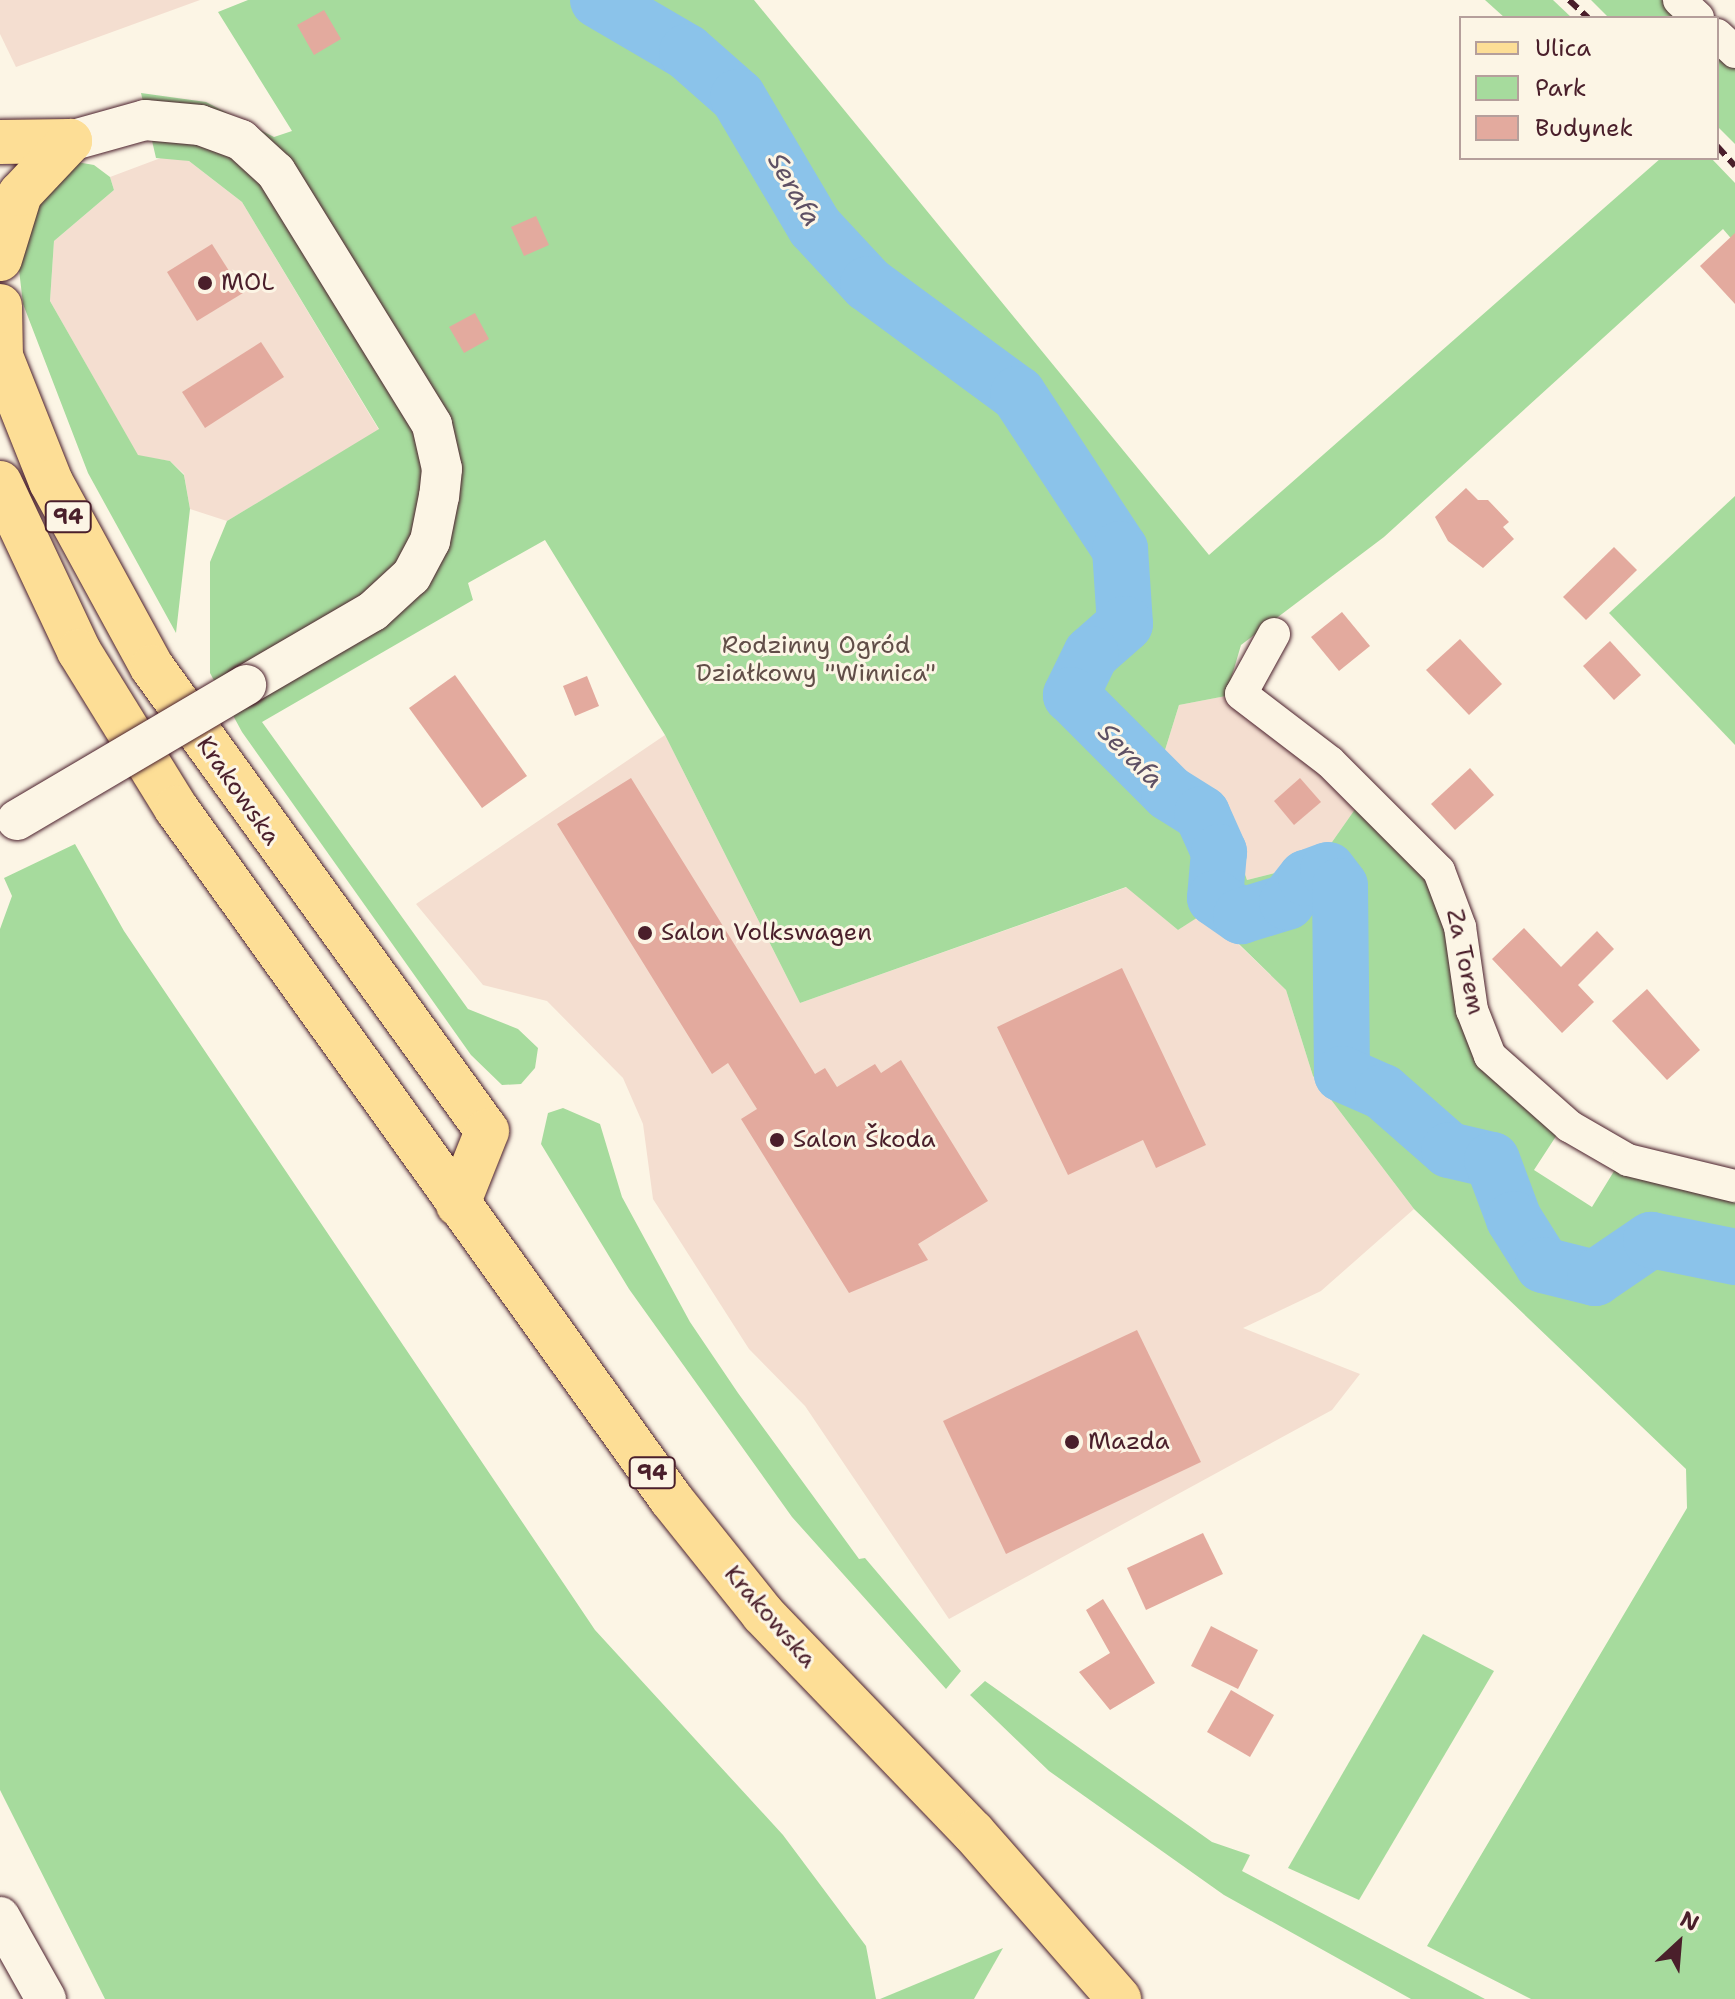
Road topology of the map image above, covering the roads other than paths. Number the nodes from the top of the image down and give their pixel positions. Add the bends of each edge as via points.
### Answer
1 (1679, 0) edge
2 (1696, 16) edge
3 (1719, 37) edge
4 (1735, 52) edge
5 (70, 141) junction
6 (0, 142) edge
7 (0, 259) edge
8 (0, 306) edge
9 (1, 355) edge
10 (0, 483) edge
11 (1274, 634) dead end
12 (8, 825) edge
13 (1735, 1186) edge
14 (458, 1204) junction
15 (0, 1917) edge
16 (46, 1999) edge
17 (1119, 1999) edge

1 - 2 street
3 - 4 street
5 - 6 main road
5 - 7 main road via 20,194
5 - 12 street, bridge via 145,120 200,125 241,140 276,172 432,425 442,469 430,541 411,576 373,611
8 - 9 main road
9 - 14 main road, Krakowska / 94 via 51,482 152,667 487,1131
10 - 14 main road, Krakowska / 94 via 107,700 214,863
11 - 13 street, Za Torem via 1241,694 1330,762 1439,871 1460,927 1472,1010 1490,1056 1569,1126 1628,1160
14 - 17 main road, Krakowska / 94 via 671,1499 763,1614 973,1832
15 - 16 street

